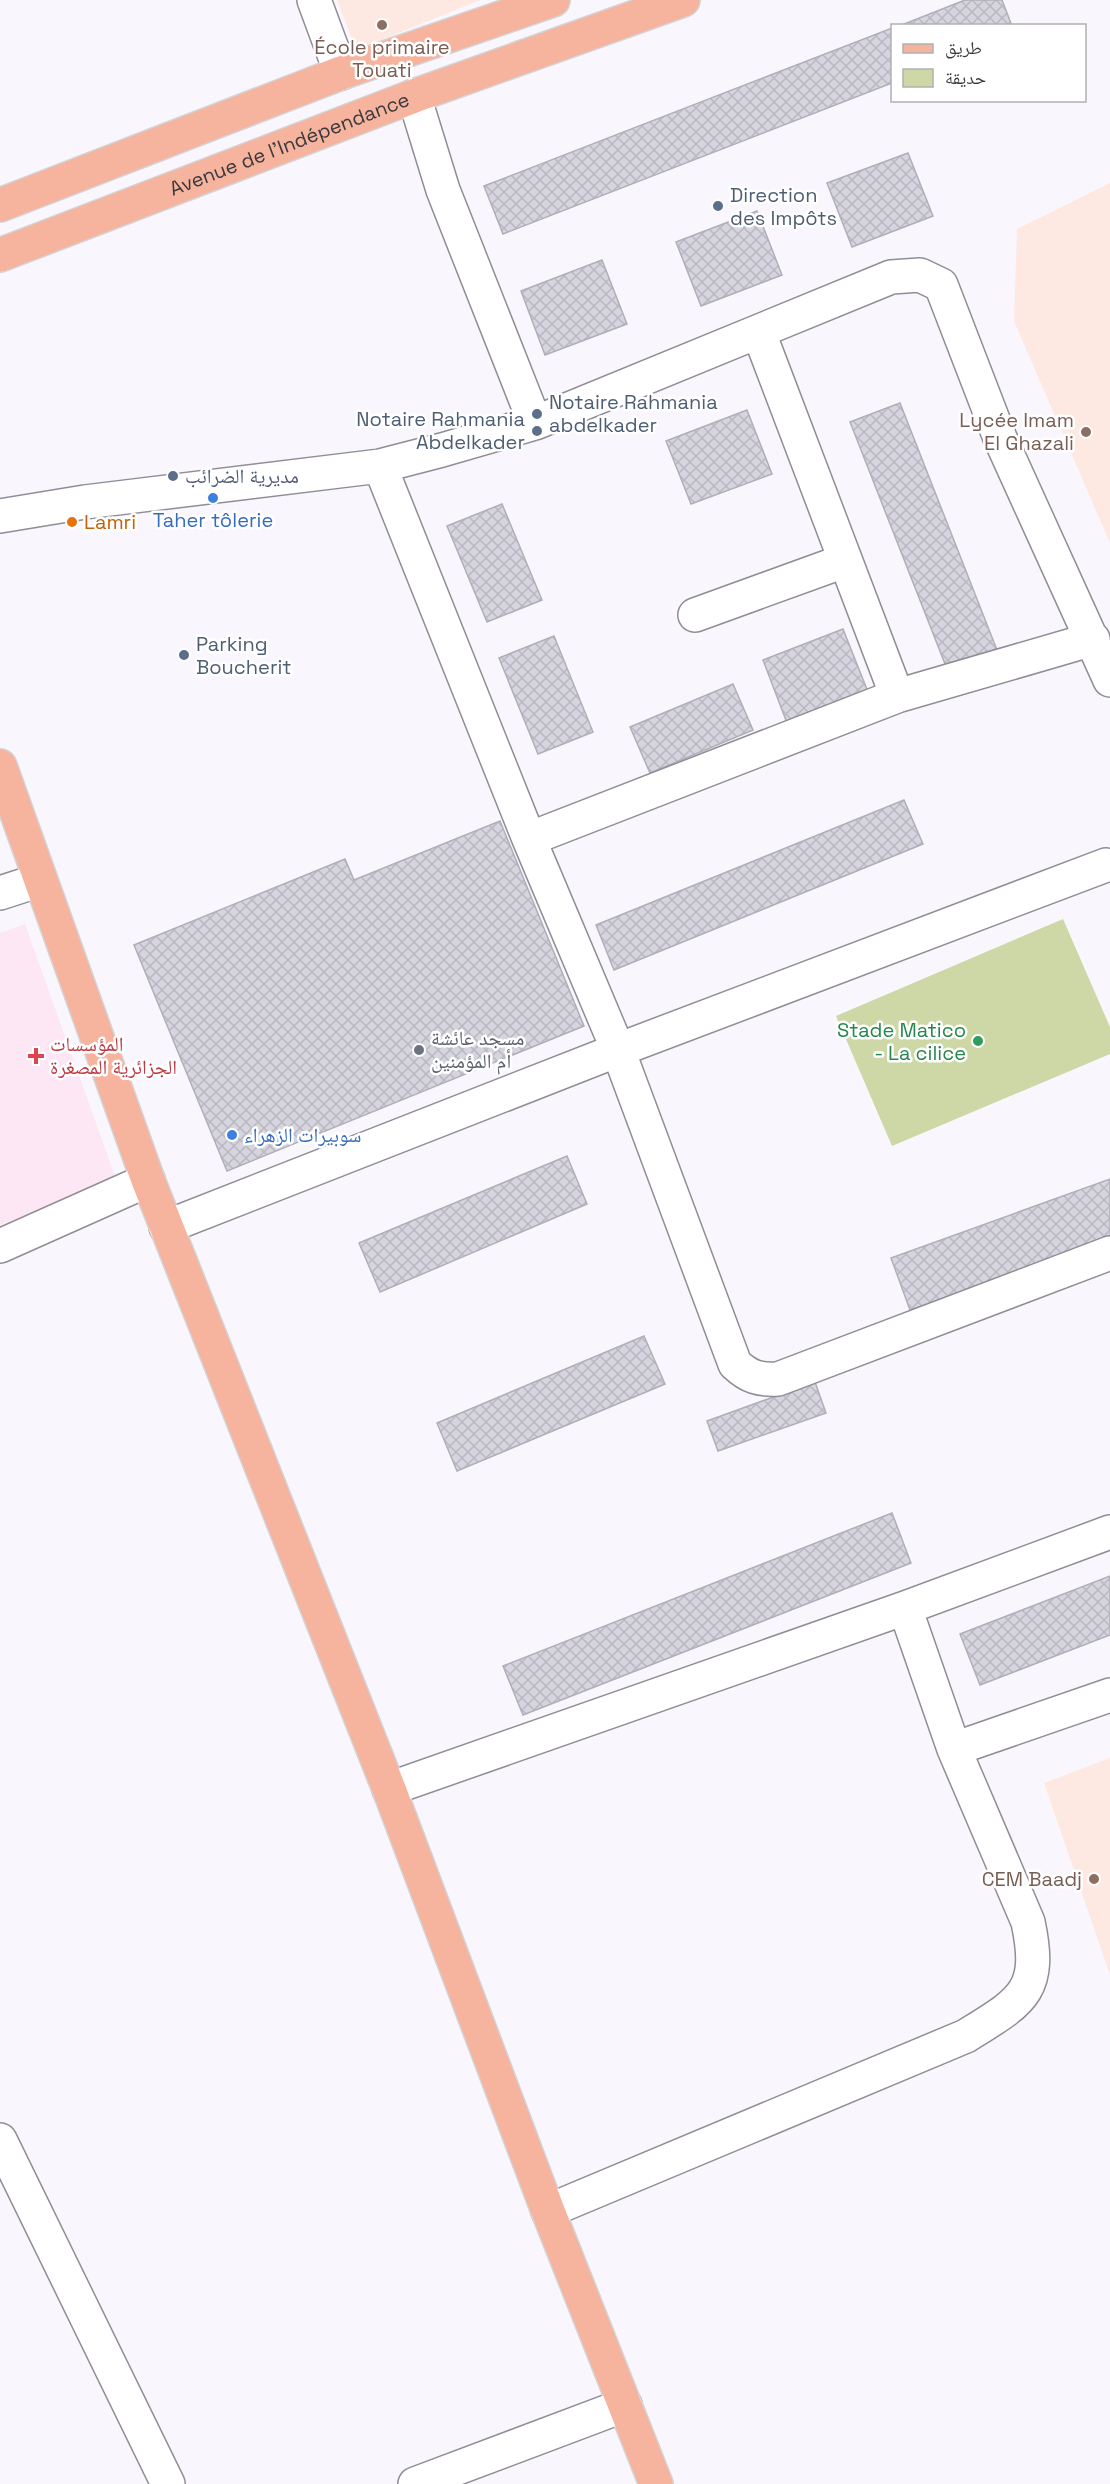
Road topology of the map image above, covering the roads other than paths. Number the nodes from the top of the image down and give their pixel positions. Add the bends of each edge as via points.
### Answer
1 (314, 0) edge
2 (553, 0) edge
3 (684, 0) edge
4 (341, 73) junction
5 (414, 96) junction
6 (0, 205) edge
7 (0, 255) edge
8 (759, 333) junction
9 (534, 423) junction
10 (380, 466) junction
11 (0, 516) edge
12 (844, 561) junction
13 (695, 615) dead end
14 (1093, 639) junction
15 (1110, 680) edge
16 (897, 696) junction
17 (0, 766) edge
18 (529, 839) junction
19 (1109, 866) edge
20 (40, 880) junction
21 (0, 893) edge
22 (618, 1050) junction
23 (148, 1180) junction
24 (166, 1227) junction
25 (0, 1246) edge
26 (1110, 1253) edge
27 (1110, 1532) edge
28 (905, 1608) junction
29 (1110, 1695) edge
30 (954, 1749) junction
31 (389, 1789) junction
32 (0, 2140) edge
33 (548, 2211) junction
34 (625, 2405) junction
35 (168, 2484) edge
36 (415, 2484) edge
37 (656, 2484) edge

1 - 4 street
2 - 4 main road
3 - 5 main road, Avenue de l'Indépendance
4 - 6 main road
5 - 7 main road, Avenue de l'Indépendance
5 - 9 street via 443,190
8 - 9 street
8 - 12 street
8 - 14 street via 891,277 920,275 941,285 1000,438
9 - 10 street
10 - 11 street
10 - 18 street
12 - 13 street
12 - 16 street
14 - 15 street
14 - 16 street
16 - 18 street
17 - 20 main road
18 - 22 street
19 - 22 street
20 - 21 street
20 - 23 main road
22 - 24 street
22 - 26 street via 735,1364 761,1380 778,1379
23 - 24 main road
23 - 25 street
24 - 31 main road
27 - 28 street
28 - 30 street
28 - 31 street
29 - 30 street
30 - 33 street via 1028,1922 1034,1949 1033,1975 1021,1997 966,2037
31 - 33 main road
32 - 35 street
33 - 34 main road
34 - 36 street
34 - 37 main road

